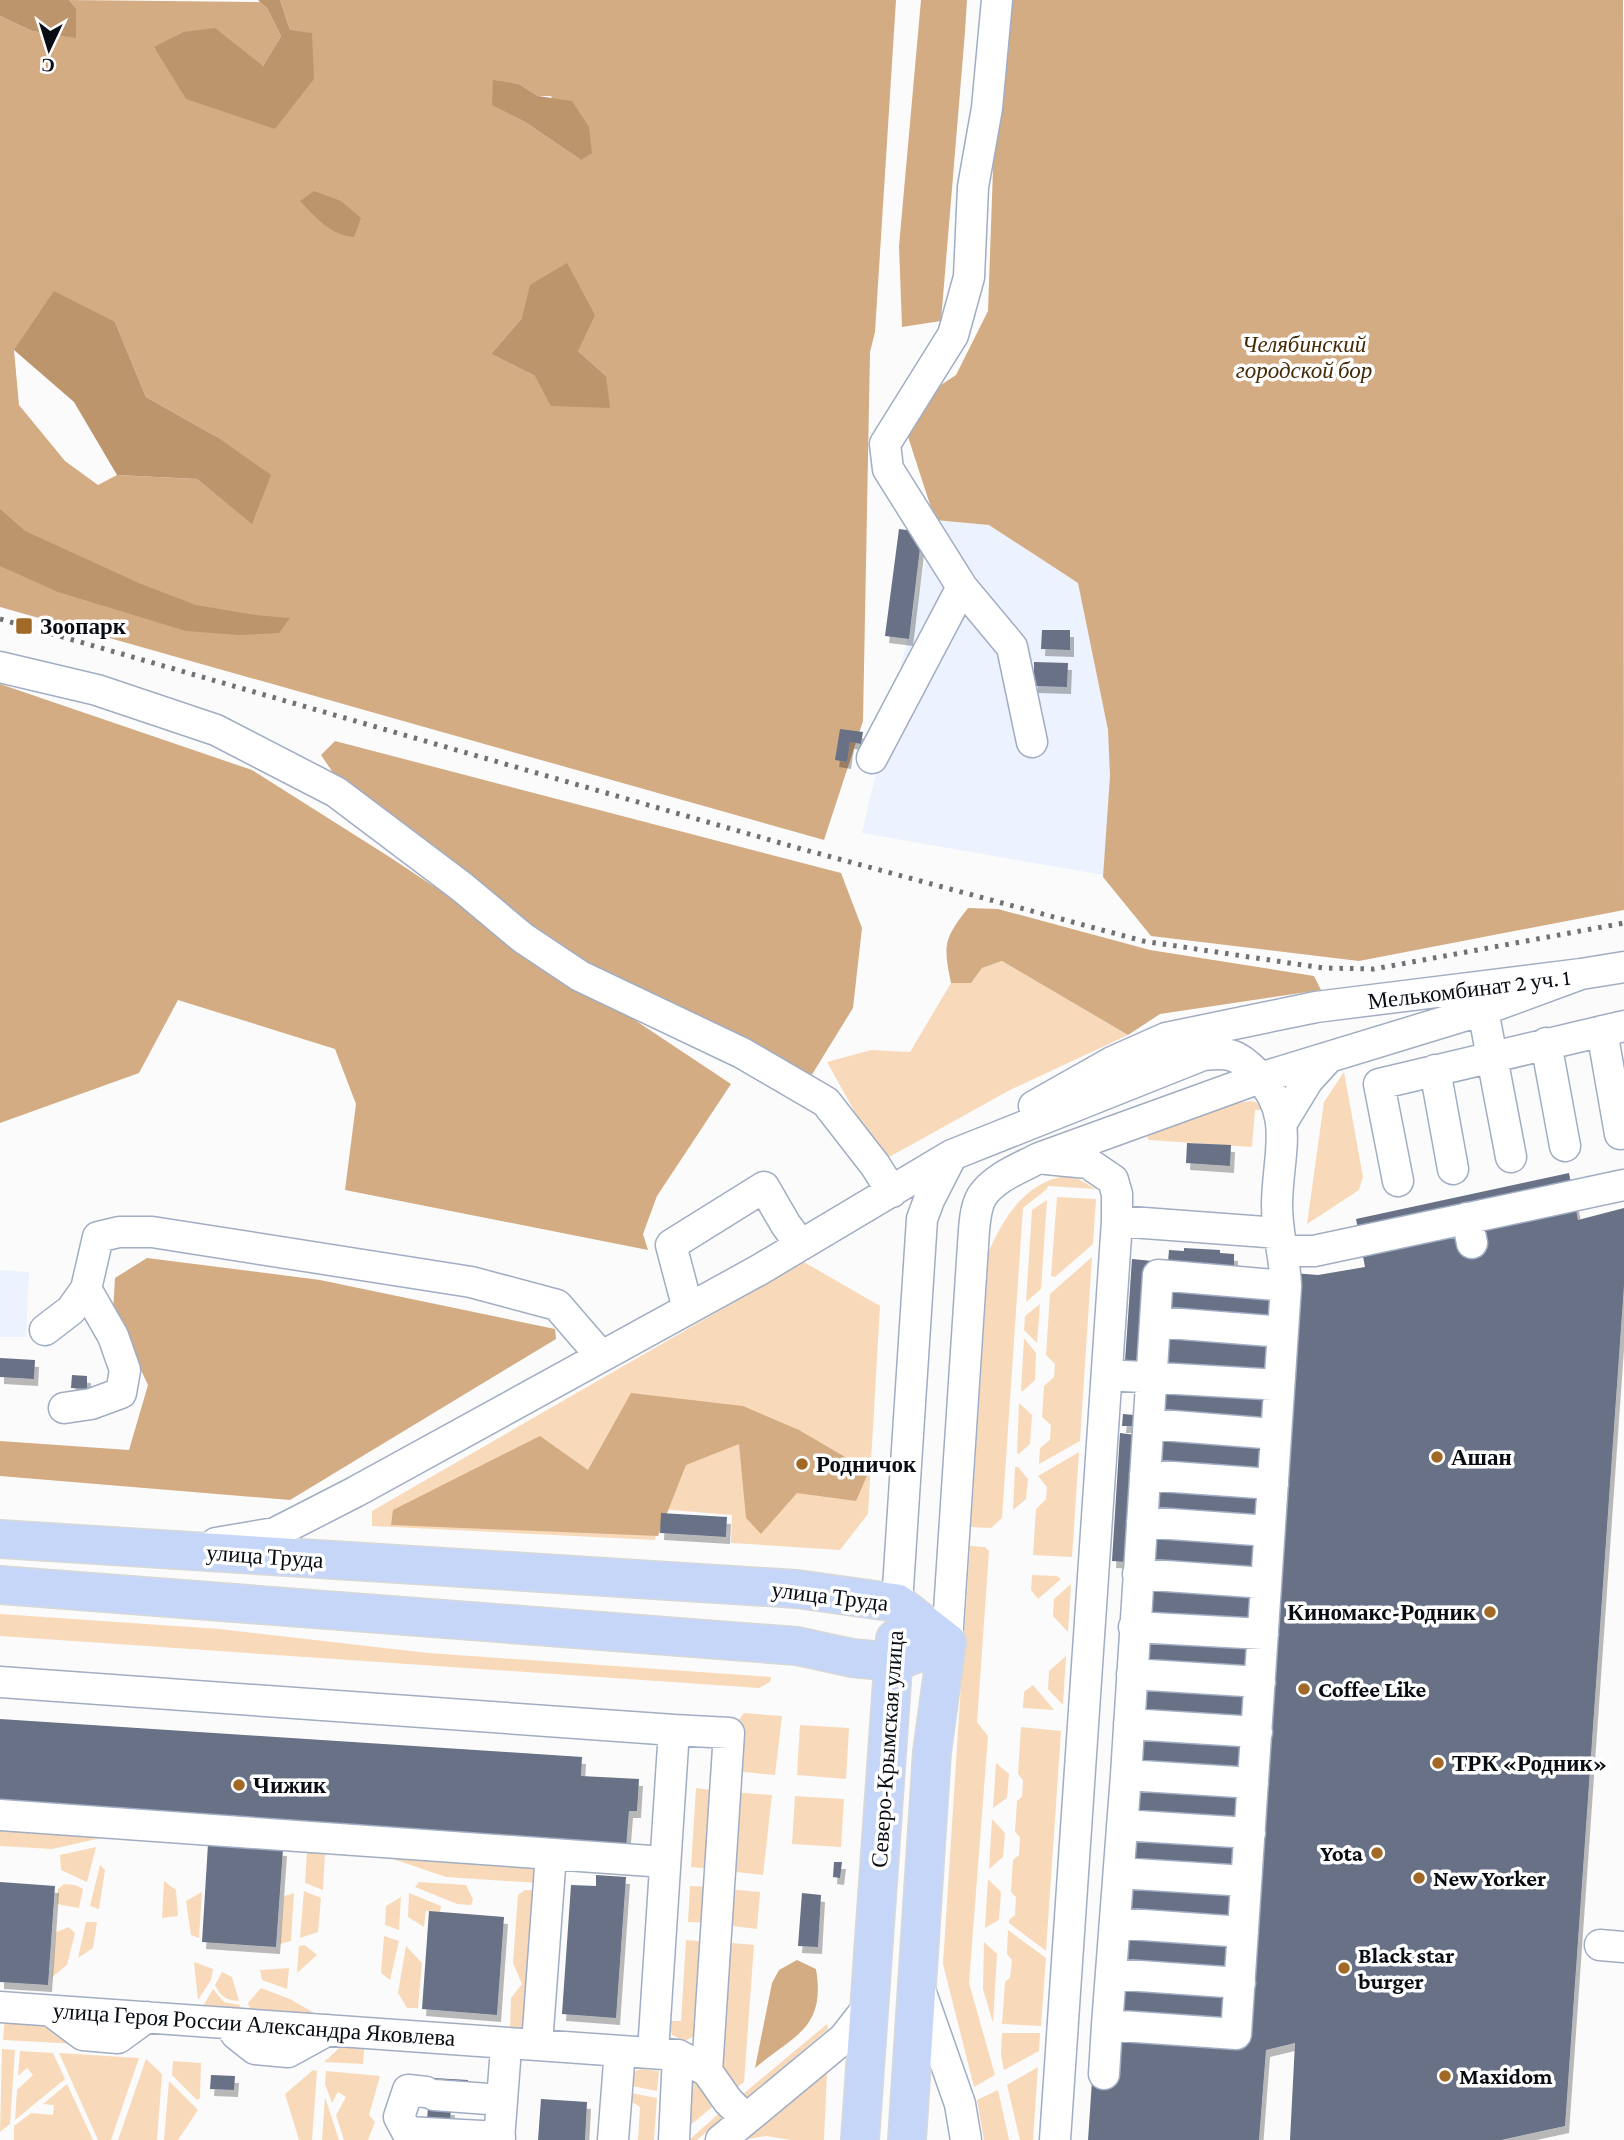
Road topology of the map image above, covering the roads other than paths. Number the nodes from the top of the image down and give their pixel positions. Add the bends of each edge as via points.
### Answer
1 (997, 0) edge
2 (962, 587) junction
3 (0, 667) edge
4 (1032, 742) dead end
5 (872, 758) dead end
6 (1624, 967) edge
7 (1581, 974) junction
8 (1483, 1010) junction
9 (1613, 1029) edge
10 (1546, 1043) junction
11 (1492, 1056) junction
12 (1329, 1057) junction
13 (1436, 1070) junction
14 (1260, 1078) junction
15 (1283, 1121) junction
16 (1620, 1134) dead end
17 (1565, 1146) dead end
18 (952, 1154) junction
19 (1511, 1157) dead end
20 (1039, 1158) junction
21 (1453, 1169) dead end
22 (1004, 1176) joint
23 (1398, 1181) dead end
24 (1624, 1185) edge
25 (892, 1192) junction
26 (1117, 1221) junction
27 (1281, 1242) junction
28 (801, 1245) junction
29 (1286, 1286) junction
30 (86, 1289) junction
31 (688, 1309) junction
32 (1156, 1322) junction
33 (45, 1330) dead end
34 (1283, 1332) junction
35 (601, 1356) junction
36 (1107, 1375) junction
37 (1152, 1377) junction
38 (1279, 1385) junction
39 (64, 1408) dead end
40 (1149, 1424) junction
41 (1276, 1434) junction
42 (1145, 1475) junction
43 (1273, 1484) junction
44 (1142, 1522) junction
45 (1269, 1531) junction
46 (0, 1539) edge
47 (174, 1551) junction
48 (1138, 1574) junction
49 (1265, 1583) junction
50 (0, 1585) edge
51 (897, 1603) junction
52 (1109, 1613) junction
53 (1263, 1634) junction
54 (947, 1642) junction
55 (894, 1662) junction
56 (1132, 1674) junction
57 (0, 1682) edge
58 (1260, 1682) junction
59 (1129, 1724) junction
60 (674, 1730) junction
61 (1257, 1732) junction
62 (1104, 1767) junction
63 (1253, 1783) junction
64 (0, 1815) edge
65 (1122, 1825) junction
66 (1250, 1833) junction
67 (551, 1854) junction
68 (665, 1862) junction
69 (1119, 1873) junction
70 (1246, 1881) junction
71 (1115, 1923) junction
72 (1243, 1932) junction
73 (1111, 1975) junction
74 (918, 1983) junction
75 (1240, 1983) junction
76 (869, 2006) junction
77 (0, 2007) edge
78 (1088, 2023) junction
79 (516, 2049) junction
80 (372, 2053) dead end
81 (665, 2053) junction
82 (619, 2057) junction
83 (707, 2071) junction
84 (1104, 2074) dead end
85 (502, 2100) junction
86 (746, 2119) junction
87 (500, 2139) edge
88 (613, 2140) edge
89 (674, 2140) edge
90 (721, 2140) edge
91 (860, 2140) edge
92 (907, 2140) edge
93 (966, 2140) edge
94 (1055, 2140) edge

1 - 2 street via 987,108 973,187 969,277 953,335 885,444 888,469
2 - 4 street via 1012,648
2 - 5 street
3 - 25 street via 97,690 216,730 336,792 523,938 580,976 741,1053 826,1102
6 - 7 street
7 - 8 street, Мелькомбинат 2 уч. 1
7 - 18 street, Мелькомбинат 2 уч. 1 via 1316,1007 1167,1038 1112,1062
8 - 11 street
8 - 12 street, Мелькомбинат 2 уч. 1
9 - 10 street
9 - 16 street
10 - 11 street
10 - 17 street
11 - 13 street
11 - 19 street
12 - 14 street, Мелькомбинат 2 уч. 1
12 - 15 street via 1308,1080
13 - 21 street
13 - 23 street via 1379,1084
14 - 15 street via 1275,1098
14 - 18 street via 1243,1060 1226,1053 1203,1055
14 - 20 street, Мелькомбинат 2 уч. 1
15 - 27 street via 1277,1203
18 - 25 street
18 - 51 street, Северо-Крымская улица via 922,1219
20 - 22 street, Мелькомбинат 2 уч. 1
20 - 26 street via 1088,1163 1113,1180
22 - 54 street, Северо-Крымская улица via 982,1196 974,1230
24 - 27 street via 1469,1230 1314,1251
25 - 28 street
26 - 27 street
26 - 36 street
27 - 29 street
28 - 31 street
28 - 31 street via 764,1187 671,1245
29 - 32 street via 1158,1275
29 - 34 street
30 - 33 street via 71,1310
30 - 35 street via 98,1237 152,1232 471,1282 557,1305
30 - 39 street via 113,1336 125,1370 121,1393
31 - 35 street
32 - 34 street
32 - 37 street
34 - 38 street
35 - 47 street via 275,1533
36 - 37 street
36 - 52 street
37 - 38 street
37 - 40 street
38 - 41 street
40 - 41 street
40 - 42 street
41 - 43 street
42 - 43 street
42 - 44 street
43 - 45 street
44 - 45 street
44 - 48 street
45 - 49 street
46 - 47 main road, улица Труда
47 - 51 main road, улица Труда via 797,1589
48 - 49 street
48 - 52 street
49 - 53 street
50 - 55 main road via 797,1646
51 - 54 main road, улица Труда
51 - 55 main road, Северо-Крымская улица
52 - 53 street
52 - 56 street
52 - 62 street
53 - 58 street
54 - 55 main road
54 - 74 main road, Северо-Крымская улица via 932,1752
55 - 76 main road, Северо-Крымская улица
56 - 58 street
56 - 59 street
57 - 60 street
58 - 61 street
59 - 61 street
59 - 62 street
60 - 68 street
60 - 83 street via 729,1733
61 - 63 street
62 - 63 street
62 - 65 street
62 - 78 street
63 - 66 street
64 - 67 street
65 - 66 street
65 - 69 street
66 - 70 street
67 - 68 street
67 - 79 street
68 - 81 street
69 - 70 street
69 - 71 street
70 - 72 street
71 - 72 street
71 - 73 street
72 - 75 street
73 - 75 street
73 - 78 street
74 - 92 main road, Северо-Крымская улица
74 - 93 street via 960,2104
75 - 78 street via 1236,2034
76 - 86 street via 844,2038
76 - 91 main road, Северо-Крымская улица
77 - 79 street, улица Героя России Александра Яковлева via 328,2030
78 - 84 street
78 - 94 street
79 - 80 street
79 - 82 street
79 - 85 street
81 - 82 street
81 - 83 street
81 - 89 street
82 - 88 street
83 - 86 street
85 - 87 street
85 - 87 street via 408,2090 399,2118 407,2132
86 - 90 street

